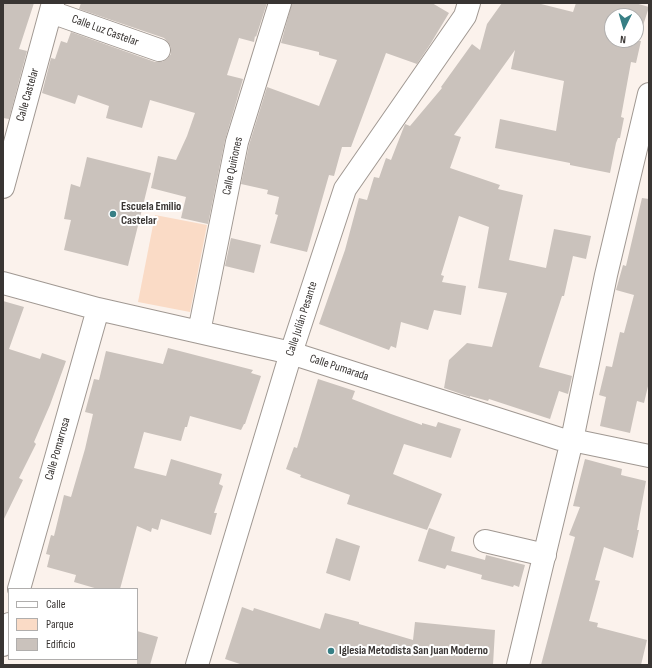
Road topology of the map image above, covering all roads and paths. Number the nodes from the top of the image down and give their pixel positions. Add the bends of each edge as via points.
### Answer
1 (280, 3) edge
2 (469, 3) edge
3 (52, 7) edge
4 (159, 50) dead end
5 (649, 94) edge
6 (4, 179) edge
7 (3, 283) edge
8 (98, 309) junction
9 (200, 332) junction
10 (291, 353) junction
11 (572, 440) junction
12 (649, 456) edge
13 (485, 541) dead end
14 (545, 555) junction
15 (19, 588) edge
16 (8, 628) edge
17 (3, 645) edge
18 (197, 665) edge
19 (518, 665) edge

1 - 9 street, Calle Quiñones via 237,142
2 - 10 street, Calle Julián Pesante via 465,16 344,189
3 - 4 street, Calle Luz Castelar
3 - 6 street, Calle Castelar
5 - 11 street via 606,275
7 - 8 street, Calle Pumarada
8 - 9 street, Calle Pumarada
8 - 15 street, Calle Pomarrosa
9 - 10 street, Calle Pumarada
10 - 11 street, Calle Pumarada via 560,439
10 - 18 street, Calle Julián Pesante
11 - 12 street, Calle Pumarada
11 - 14 street
13 - 14 street
14 - 19 street
16 - 17 street

